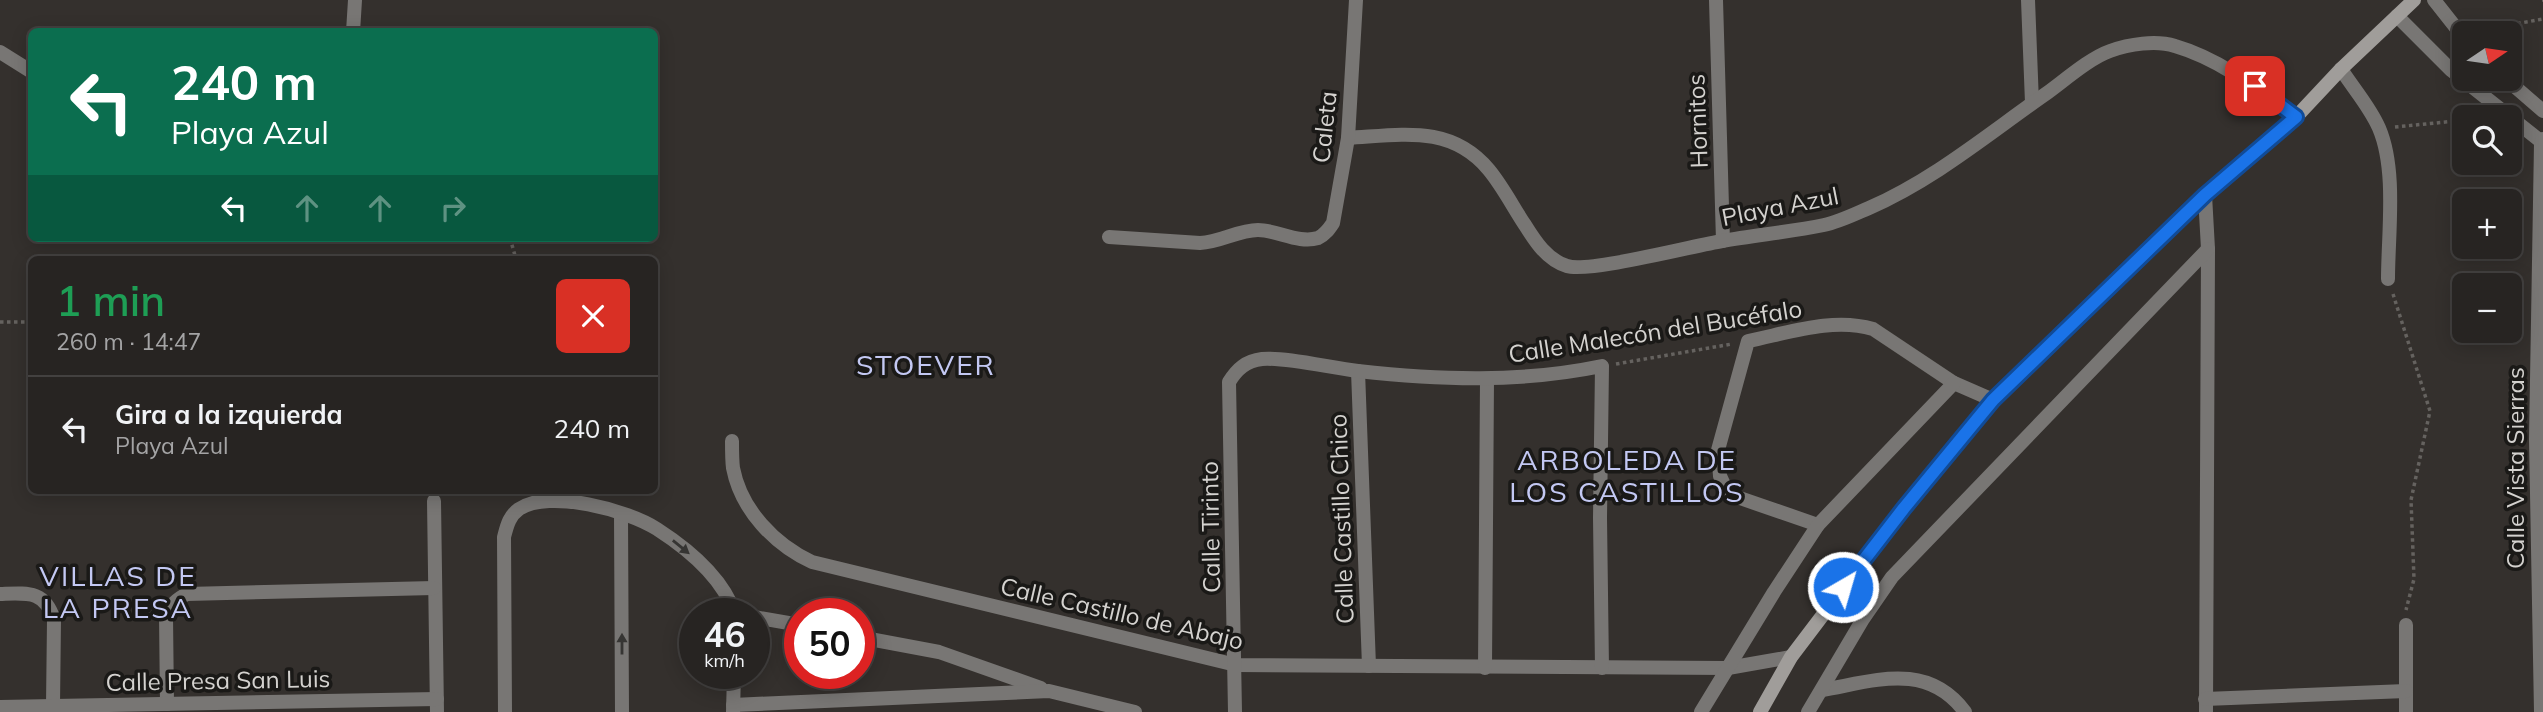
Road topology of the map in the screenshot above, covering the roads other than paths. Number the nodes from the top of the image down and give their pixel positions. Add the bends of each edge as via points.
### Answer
1 (355, 0) edge
2 (1356, 0) edge
3 (1716, 0) edge
4 (2028, 0) edge
5 (2414, 0) edge
6 (2434, 0) edge
7 (2397, 16) junction
8 (2452, 23) edge
9 (353, 28) edge
10 (0, 52) edge
11 (2341, 69) junction
12 (28, 70) edge
13 (2520, 91) edge
14 (2032, 103) junction
15 (2543, 111) edge
16 (2296, 117) junction
17 (1348, 138) junction
18 (2542, 142) edge
19 (2205, 195) junction
20 (1108, 237) dead end
21 (1723, 241) junction
22 (2208, 249) junction
23 (2388, 279) road end
24 (1358, 371) junction
25 (1487, 380) junction
26 (1229, 383) joint
27 (1954, 383) junction
28 (1993, 400) junction
29 (732, 441) dead end
30 (434, 501) dead end
31 (621, 514) junction
32 (1818, 525) junction
33 (434, 588) junction
34 (0, 594) edge
35 (729, 598) edge
36 (2406, 625) road end
37 (875, 640) edge
38 (1791, 657) junction
39 (1236, 665) junction
40 (1369, 666) junction
41 (1485, 668) junction
42 (1602, 668) junction
43 (1728, 668) junction
44 (734, 689) edge
45 (1822, 690) junction
46 (2406, 691) junction
47 (1054, 692) junction
48 (167, 704) junction
49 (53, 705) junction
50 (437, 706) edge
51 (2205, 706) edge
52 (0, 707) edge
53 (733, 709) edge
54 (505, 712) edge
55 (622, 712) edge
56 (1135, 712) edge
57 (1236, 712) edge
58 (1701, 712) edge
59 (1760, 712) edge
60 (1808, 712) edge
61 (1965, 712) edge
62 (2406, 712) edge
63 (2541, 712) edge

1 - 9 street
2 - 17 street, Caleta
3 - 21 street, Hornitos
4 - 14 street
5 - 7 main road
6 - 8 street
7 - 11 main road
7 - 18 street via 2451,70
10 - 12 street
11 - 16 main road
11 - 23 street via 2379,129 2389,189
13 - 15 street
14 - 16 street, Playa Azul via 2109,51 2147,43 2173,45 2212,61
14 - 21 street, Playa Azul via 1939,172 1896,196 1827,224
16 - 19 main road
17 - 20 street, Caleta via 1333,223 1317,238 1262,230 1212,243
17 - 21 street, Playa Azul via 1417,134 1447,138 1489,169 1538,245 1569,267
18 - 63 street, Calle Vista Sierras via 2536,439
19 - 22 street
19 - 28 main road
22 - 45 street via 1892,577
22 - 51 street
24 - 25 street, Calle Malecón del Bucéfalo
24 - 26 street, Calle Malecón del Bucéfalo via 1266,359 1243,365
24 - 40 street, Calle Castillo Chico
25 - 41 street
25 - 42 street, Calle Malecón del Bucéfalo via 1602,366
26 - 39 street, Calle Tirinto
27 - 28 street, Calle Malecón del Bucéfalo
27 - 32 street
27 - 32 street, Calle Malecón del Bucéfalo via 1873,329 1858,325 1840,324 1748,341 1718,450 1720,476 1737,497
28 - 38 main road
29 - 39 street, Calle Castillo de Abajo via 733,469 752,511 781,544 812,562
30 - 33 street
31 -> 35 street via 654,527 680,545
31 - 54 street via 562,501 535,501 510,518 504,537
55 -> 31 street
32 - 43 street
33 - 48 street via 187,594 178,598 166,615
33 - 50 street
34 - 49 street via 33,595 51,609
36 - 46 street
37 - 47 street via 940,652
38 - 43 street, Calle Castillo de Abajo
38 - 59 main road
39 - 40 street, Calle Castillo de Abajo
39 - 57 street, Calle Tirinto
40 - 41 street, Calle Castillo de Abajo
41 - 42 street, Calle Castillo de Abajo
42 - 43 street, Calle Castillo de Abajo
43 - 58 street
44 - 53 street
45 - 60 street
45 - 61 street via 1919,679 1948,692
46 - 51 street
46 - 62 street
47 - 53 street
47 - 56 street
48 - 49 street, Calle Presa San Luis
48 - 50 street, Calle Presa San Luis
49 - 52 street, Calle Presa San Luis

